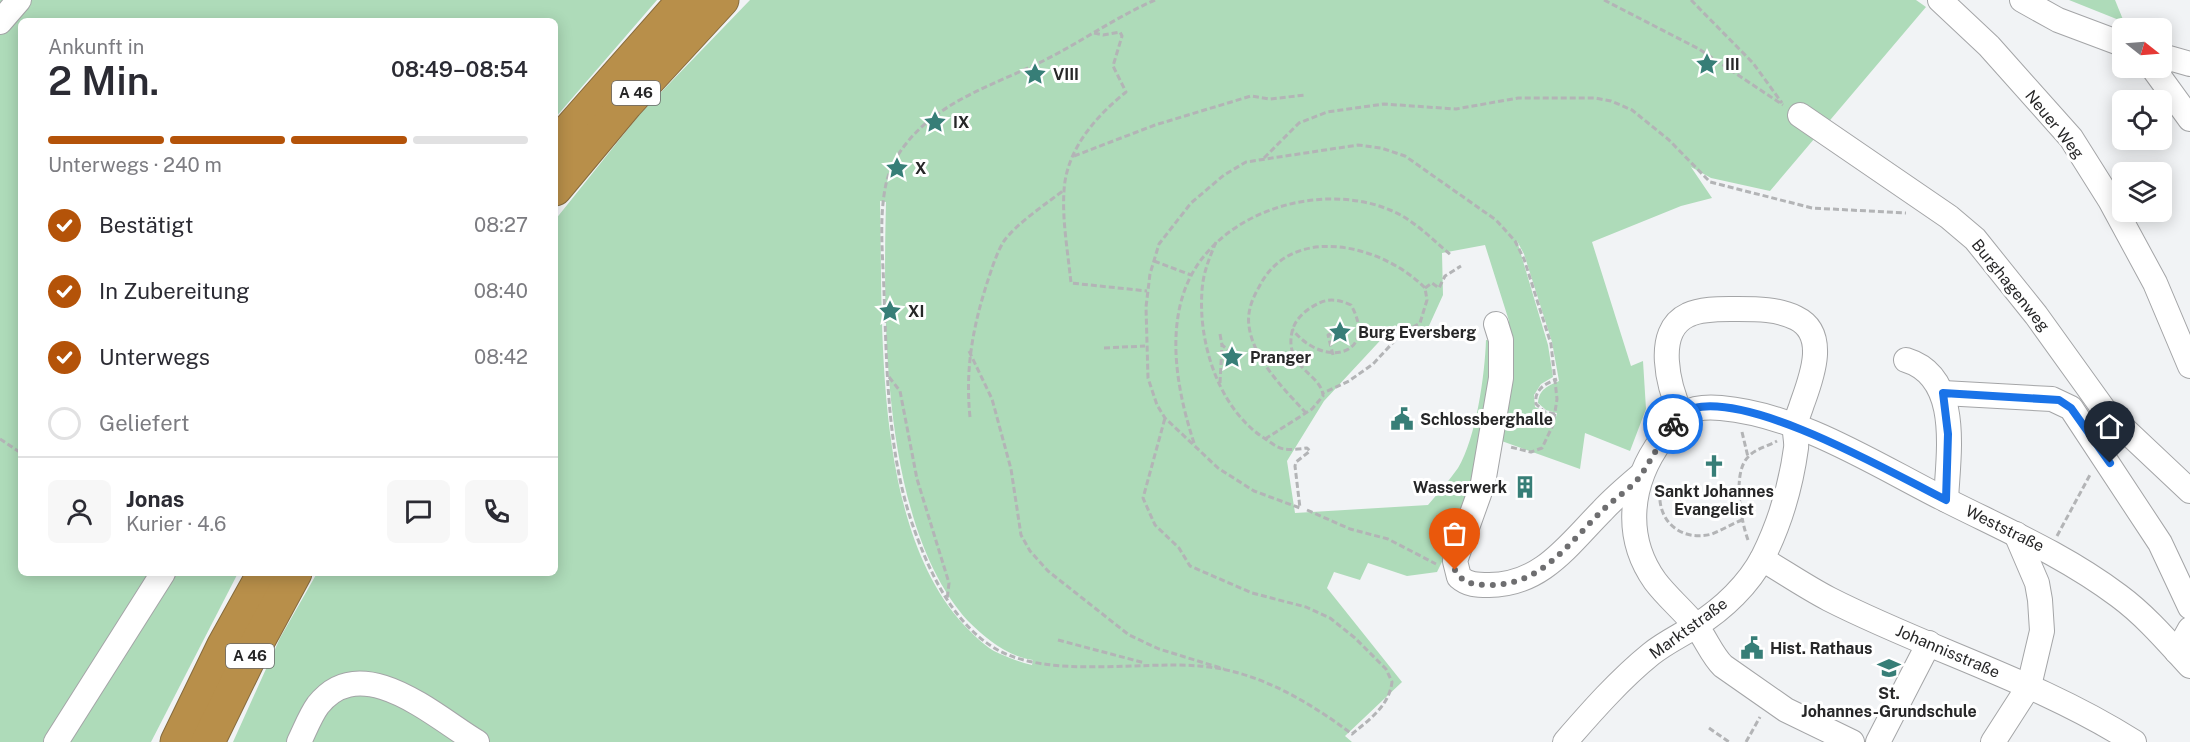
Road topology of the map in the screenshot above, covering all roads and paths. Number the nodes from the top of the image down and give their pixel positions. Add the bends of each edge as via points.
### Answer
1 (19, 0) edge
2 (684, 0) edge
3 (722, 0) edge
4 (1155, 0) edge
5 (1604, 0) edge
6 (1691, 0) edge
7 (1940, 0) edge
8 (2022, 0) edge
9 (0, 22) edge
10 (1093, 32) junction
11 (2112, 41) edge
12 (2172, 59) edge
13 (2190, 64) edge
14 (2160, 78) edge
15 (1305, 95) dead end
16 (1792, 110) junction
17 (2190, 119) edge
18 (558, 143) edge
19 (1074, 156) junction
20 (1264, 158) junction
21 (558, 185) edge
22 (1064, 190) junction
23 (1906, 213) dead end
24 (1216, 242) junction
25 (1452, 256) dead end
26 (1154, 261) junction
27 (1461, 266) dead end
28 (1191, 275) junction
29 (1425, 288) junction
30 (1148, 291) junction
31 (1496, 324) dead end
32 (1292, 329) junction
33 (1220, 334) dead end
34 (1331, 334) dead end
35 (1222, 345) junction
36 (1145, 346) junction
37 (1104, 348) dead end
38 (969, 351) junction
39 (1232, 353) dead end
40 (1333, 355) junction
41 (1906, 360) dead end
42 (2190, 366) edge
43 (889, 375) junction
44 (1557, 379) junction
45 (1220, 385) junction
46 (1323, 393) junction
47 (1943, 393) junction
48 (1306, 413) junction
49 (1555, 414) junction
50 (1681, 414) junction
51 (970, 417) dead end
52 (1165, 418) junction
53 (1736, 426) dead end
54 (1786, 434) junction
55 (1265, 439) junction
56 (0, 440) edge
57 (1491, 443) junction
58 (1195, 445) junction
59 (2101, 450) junction
60 (18, 451) edge
61 (1748, 457) junction
62 (1651, 479) junction
63 (2190, 491) edge
64 (1946, 500) junction
65 (1307, 510) dead end
66 (1742, 519) junction
67 (2016, 534) junction
68 (2050, 550) junction
69 (1757, 552) junction
70 (1455, 570) junction
71 (161, 576) edge
72 (262, 576) edge
73 (293, 576) edge
74 (947, 601) junction
75 (2190, 607) edge
76 (1696, 626) junction
77 (2190, 629) edge
78 (1058, 640) dead end
79 (1929, 643) junction
80 (2184, 659) edge
81 (1149, 665) junction
82 (1228, 671) junction
83 (2029, 686) junction
84 (1770, 700) junction
85 (1709, 728) dead end
86 (56, 742) edge
87 (177, 742) edge
88 (208, 742) edge
89 (299, 742) edge
90 (477, 742) edge
91 (1565, 742) edge
92 (1729, 742) edge
93 (1746, 742) edge
94 (1852, 742) edge
95 (1878, 742) edge
96 (1993, 742) edge
97 (2134, 742) edge

1 - 9 street
2 - 18 highway, A 46
3 - 21 highway, A 46 via 626,104
4 - 10 path
5 - 16 path via 1699,49
6 - 16 path via 1753,63
7 - 42 street, Neuer Weg via 1989,46 2071,138 2155,283
8 - 11 street via 2058,20
10 - 19 path via 1120,32 1113,66 1126,92 1103,110
10 - 43 path via 946,107 918,130 898,155 887,179 883,221
12 - 13 street
14 - 17 street
15 - 19 path via 1270,99 1251,96 1155,125
16 - 63 street, Burghagenweg via 1949,216 1975,239 2105,411
19 - 22 path
20 - 23 path via 1299,123 1327,112 1384,104 1456,109 1518,98 1595,98 1632,110 1669,140 1710,182 1812,208
20 - 26 path via 1246,162 1224,175 1191,203 1164,234
20 - 44 path via 1358,145 1381,148 1405,156 1496,220 1515,241 1524,259 1551,344
22 - 30 path via 1071,283
22 - 38 path via 1004,241 975,320
24 - 25 path via 1252,218 1286,205 1341,201 1390,210
24 - 28 path
24 - 45 path via 1204,276 1202,306 1207,345
26 - 28 path
26 - 30 path
27 - 29 path via 1445,276 1439,288 1432,283
28 - 58 path via 1183,294 1177,330 1179,386
29 - 46 path via 1427,300 1420,323 1400,334 1373,364
29 - 48 path via 1388,260 1343,248 1302,250 1267,273 1250,307 1249,327 1264,361
30 - 36 path
31 - 57 street via 1502,361
32 - 40 path via 1318,350
32 - 40 path via 1299,317 1323,301 1351,305 1357,316 1355,340 1348,350
32 - 46 path via 1292,354
33 - 35 path
34 - 40 path via 1328,335
35 - 39 path
35 - 45 path
36 - 37 path
36 - 52 path via 1152,395
38 - 51 path
38 - 82 path via 992,399 1011,468 1021,535 1030,551 1048,571 1129,635
41 - 47 street via 1932,373
43 - 74 path via 894,435 908,508
43 - 74 path via 900,391 917,479 950,583
44 - 49 path
44 - 49 path via 1543,385 1536,399 1545,412
45 - 55 path via 1243,423
46 - 48 path via 1317,405
47 - 59 street via 2059,400 2071,408
47 - 64 street via 1948,434
48 - 55 path
49 - 57 path via 1549,437 1538,451
50 - 54 street, Weststraße via 1693,408 1722,408 1765,417
50 - 54 street, Marktstraße via 1667,368 1671,337 1679,320 1689,314 1722,309 1762,310 1797,318 1813,340 1814,369
50 - 62 street via 1657,445
52 - 58 path
52 - 82 path via 1143,498 1155,525 1179,548 1187,563 1252,593 1306,607 1330,618 1390,675 1392,687 1381,709 1352,734 1300,699 1258,679
53 - 61 path via 1744,435
54 - 61 path
54 - 64 street, Weststraße via 1847,450
54 - 69 street, Marktstraße via 1796,448 1783,506
55 - 58 path via 1282,449 1310,450 1295,466 1300,508 1243,485
56 - 60 path
57 - 70 street via 1483,483 1456,555
59 - 68 path
59 - 75 street via 2160,543
61 - 66 path via 1740,479
62 - 66 path via 1666,519 1677,531 1694,537 1708,535
62 - 70 street via 1602,510 1558,558 1532,576 1479,585 1463,580
62 - 76 street via 1633,510 1642,557 1656,582
64 - 67 street, Weststraße
65 - 70 path via 1350,529 1388,539
66 - 69 path
67 - 68 street, Weststraße
67 - 83 street via 2037,583 2042,615 2039,649
68 - 80 street, Weststraße via 2122,598
69 - 76 street, Marktstraße via 1739,591
69 - 79 street, Johannisstraße via 1828,599
71 - 86 street
72 - 87 highway, A 46
73 - 88 highway, A 46
74 - 81 path via 993,647 1024,661
76 - 84 street via 1714,657
76 - 91 street, Marktstraße via 1648,656
77 - 80 street
78 - 81 path
79 - 83 street, Johannisstraße
79 - 95 street
81 - 82 path via 1203,666
83 - 96 street
83 - 97 street, Johannisstraße
84 - 93 path
84 - 94 street
85 - 92 path
89 - 90 street via 319,703 338,688 363,682 399,692

